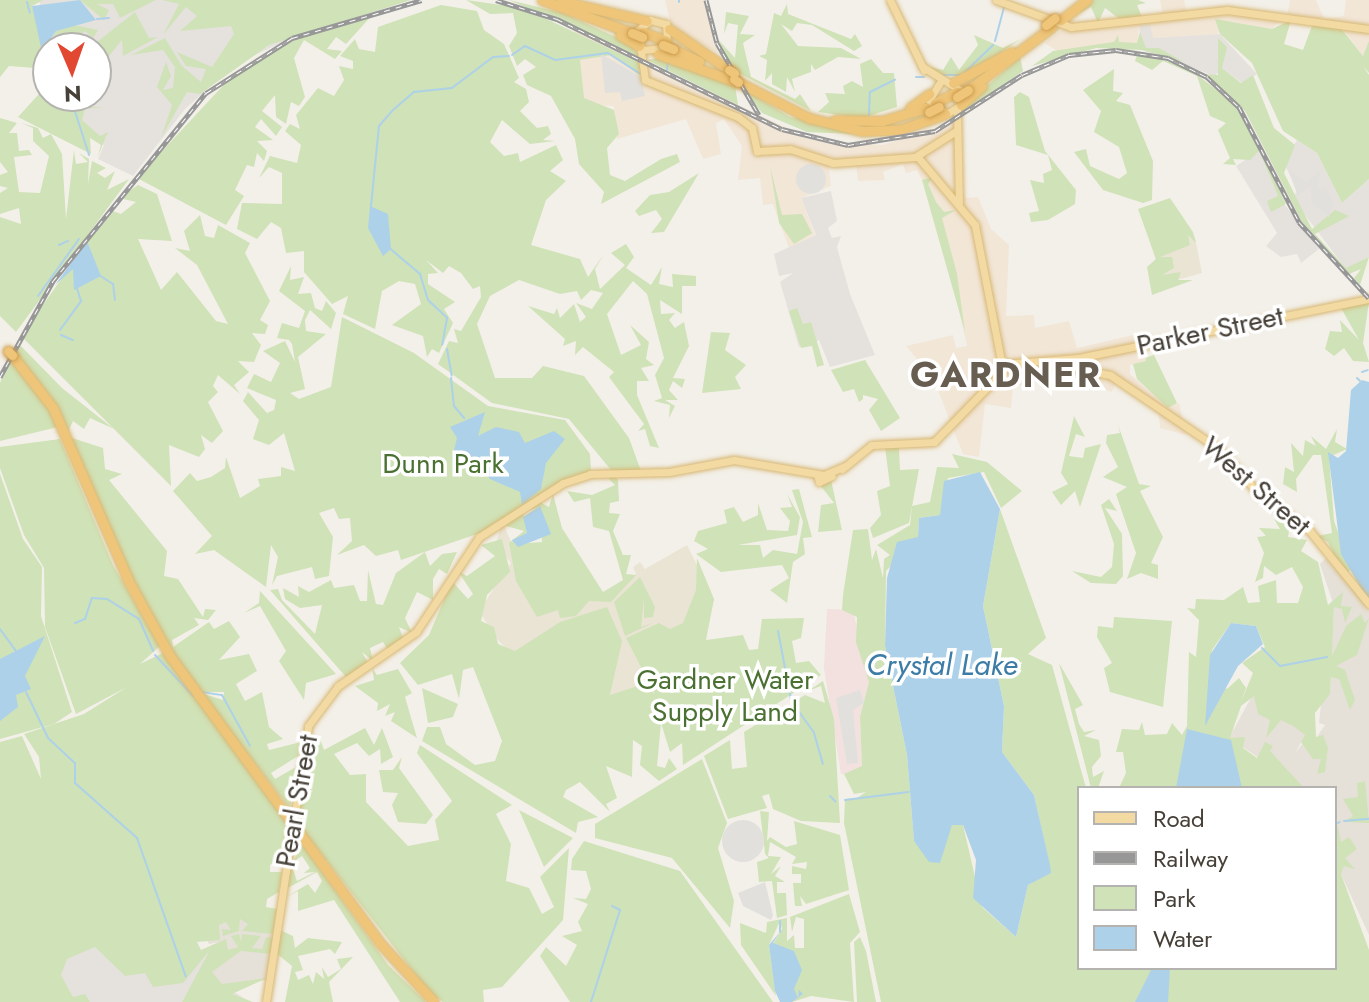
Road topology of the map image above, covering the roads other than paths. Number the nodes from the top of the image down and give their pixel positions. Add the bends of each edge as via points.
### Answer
1 (542, 0) edge
2 (890, 0) edge
3 (1079, 0) edge
4 (1087, 0) edge
5 (1002, 2) edge
6 (559, 3) edge
7 (647, 21) junction
8 (1054, 23) junction
9 (669, 29) junction
10 (1369, 29) edge
11 (639, 38) junction
12 (1033, 41) junction
13 (665, 48) junction
14 (644, 62) junction
15 (923, 67) junction
16 (737, 78) junction
17 (941, 81) junction
18 (930, 93) junction
19 (959, 94) junction
20 (937, 110) junction
21 (825, 117) junction
22 (834, 125) junction
23 (956, 127) junction
24 (945, 144) junction
25 (932, 150) junction
26 (956, 152) junction
27 (920, 156) junction
28 (929, 164) junction
29 (956, 183) junction
30 (945, 190) junction
31 (959, 202) junction
32 (1369, 299) edge
33 (0, 343) edge
34 (1074, 363) junction
35 (1003, 364) junction
36 (1369, 604) edge
37 (293, 805) junction
38 (280, 807) junction
39 (291, 822) junction
40 (294, 835) junction
41 (266, 1002) edge
42 (434, 1002) edge

1 - 6 highway
2 - 15 main road
3 - 8 highway
4 - 8 highway
5 - 10 main road via 1071,27 1227,10
6 - 7 highway
6 - 11 highway
6 - 11 highway
7 - 9 main road
7 - 11 main road via 637,32
8 - 12 highway
8 - 19 highway
9 - 13 main road via 670,44
9 - 16 highway
11 - 13 highway
11 - 13 main road
11 - 14 main road
12 - 19 highway
12 - 19 highway
13 - 14 main road
13 - 16 highway
13 - 16 highway
14 - 27 main road via 653,87 708,102 752,128 757,151 790,149 835,163
15 - 17 main road
15 - 18 main road
16 - 21 highway
16 - 22 highway
17 - 18 main road
17 - 19 main road
18 - 20 main road
18 - 21 highway via 883,117
19 - 20 highway
19 - 20 main road
19 - 23 main road
20 - 21 highway via 876,122
20 - 22 highway via 887,126
20 - 22 highway via 886,132
20 - 23 main road
23 - 24 main road
23 - 26 main road
24 - 25 main road
24 - 26 main road
25 - 27 main road
25 - 28 main road
26 - 29 main road
27 - 28 main road
28 - 30 main road
29 - 30 main road via 954,192
29 - 31 main road
30 - 31 main road
31 - 35 main road via 976,229
32 - 34 main road, Parker Street
33 - 38 highway via 53,408 155,632
34 - 35 main road, Parker Street
34 - 36 main road, West Street via 1112,376 1222,452 1254,490 1309,530
35 - 37 main road, Pearl Street via 934,442 872,445 845,466 820,476 734,460 669,472 591,474 565,482 487,530 413,636 320,706 304,739
37 - 38 highway
37 - 39 main road, Pearl Street
38 - 39 highway
39 - 40 highway
40 - 41 main road, Pearl Street
40 - 42 highway

